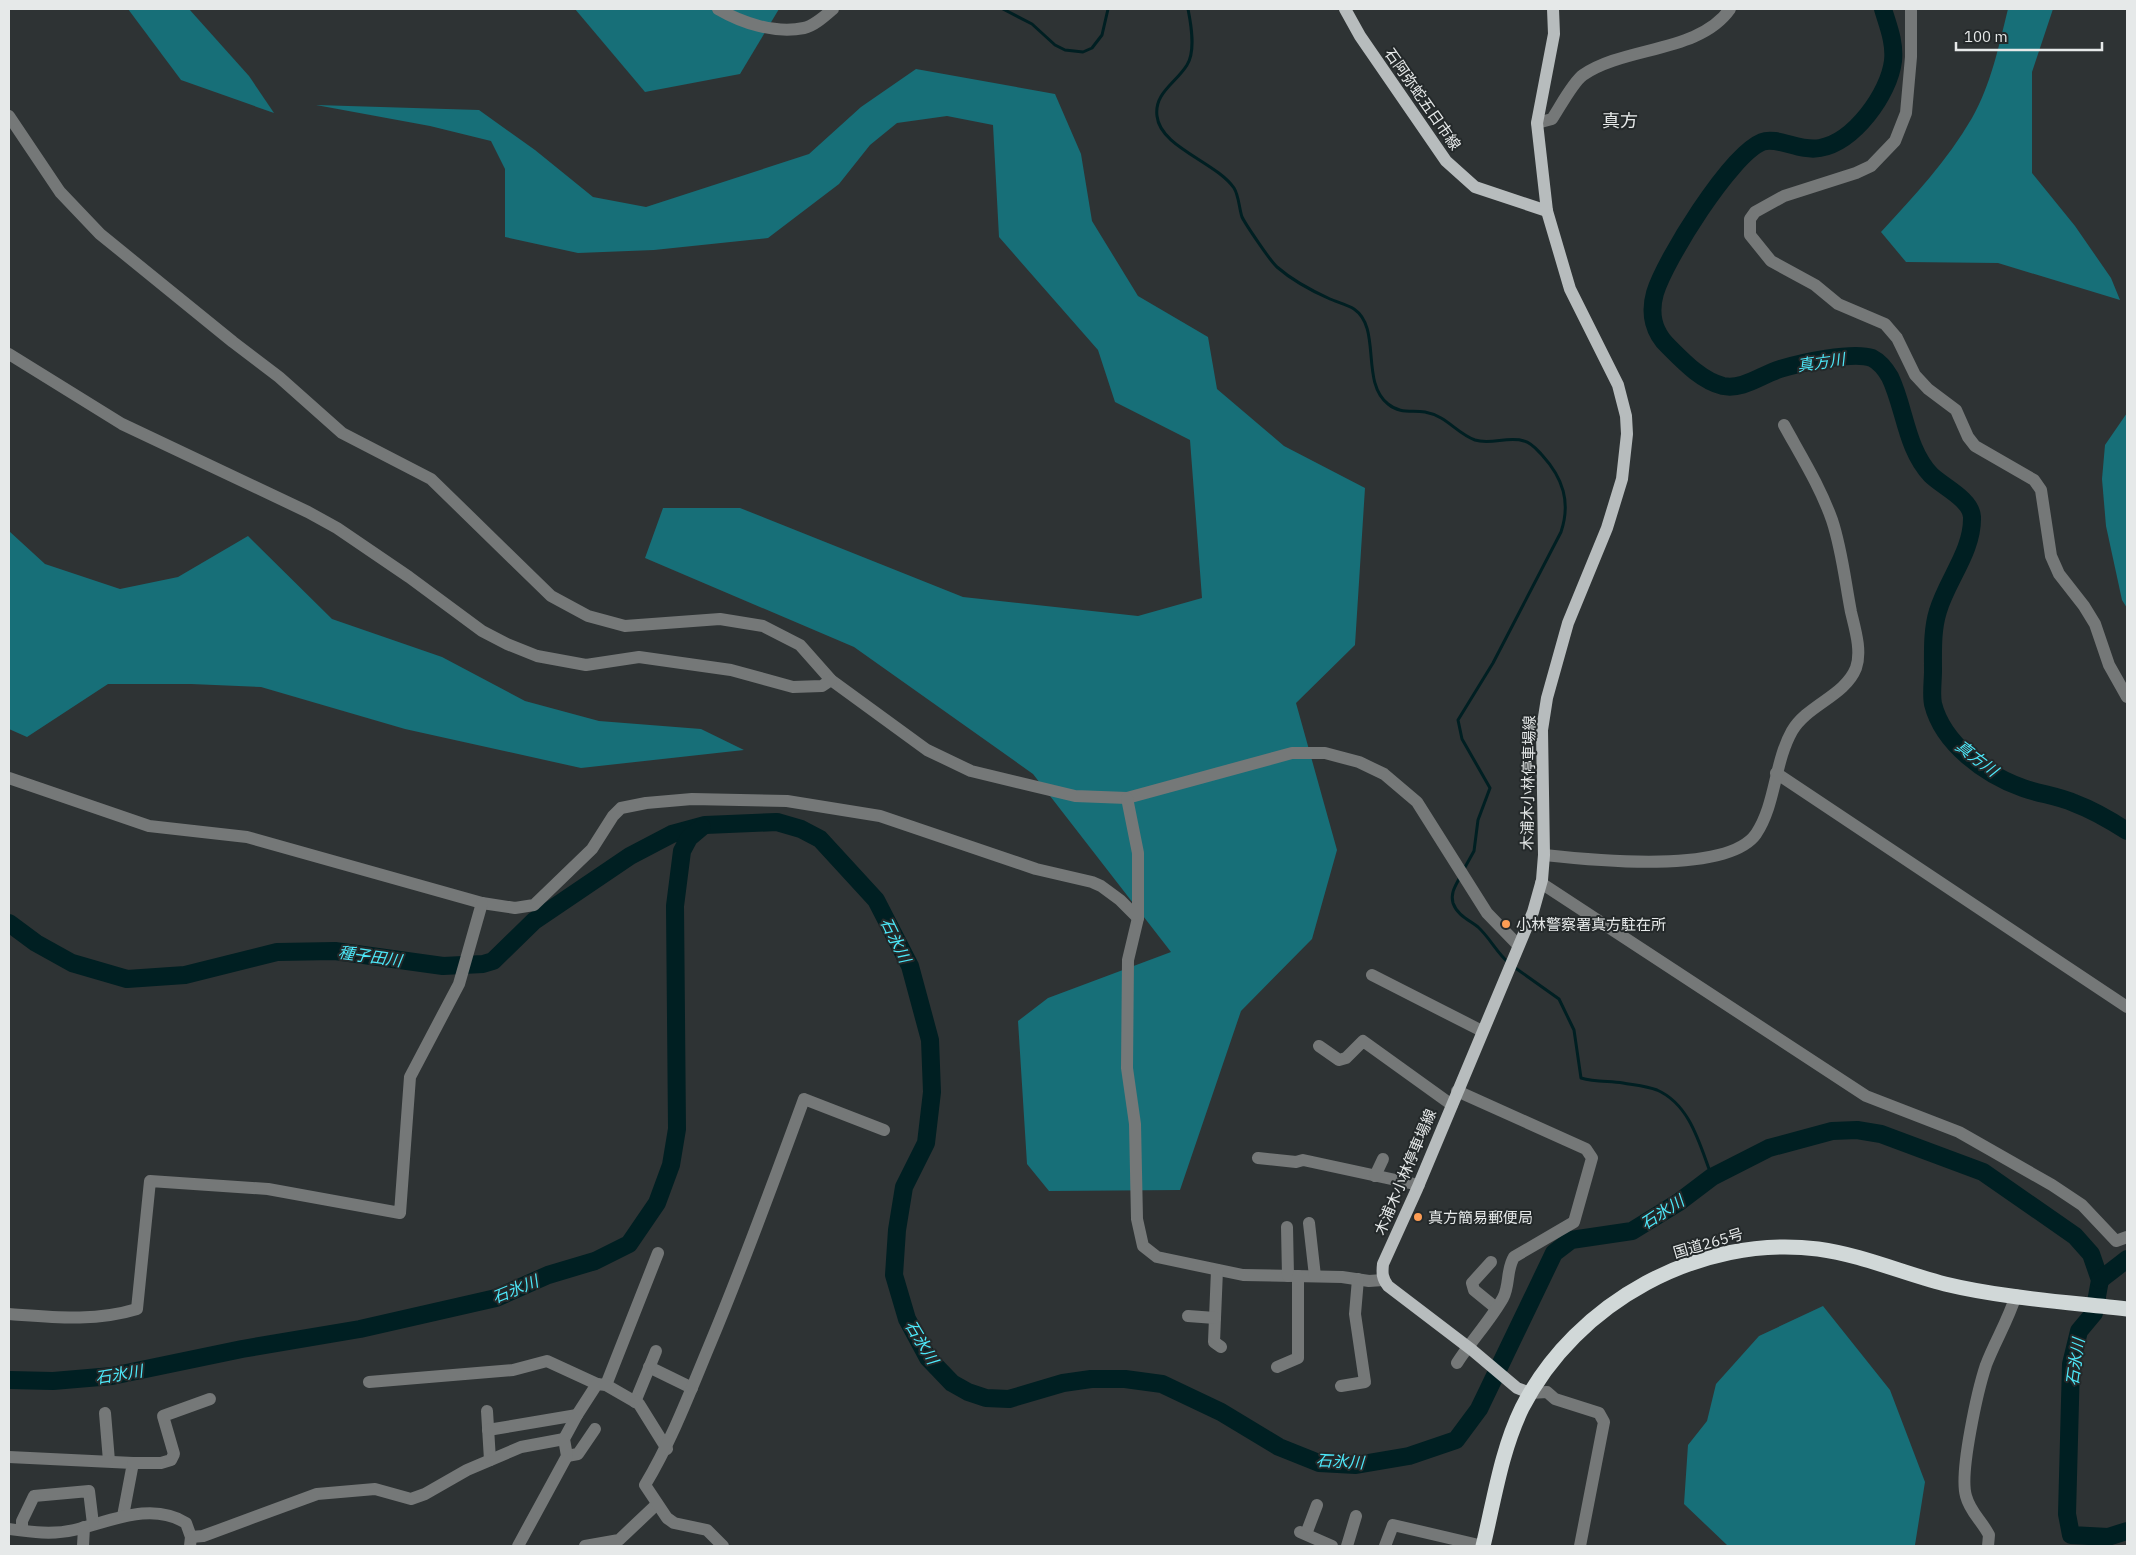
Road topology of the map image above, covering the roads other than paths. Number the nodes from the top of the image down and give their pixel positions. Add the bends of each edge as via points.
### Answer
1 (718, 9) edge
2 (833, 9) edge
3 (1345, 9) edge
4 (1553, 9) edge
5 (1730, 9) edge
6 (1911, 9) edge
7 (9, 116) edge
8 (1537, 123) junction
9 (1547, 212) junction
10 (9, 354) edge
11 (1784, 425) dead end
12 (831, 680) junction
13 (2127, 697) edge
14 (1776, 773) junction
15 (9, 778) edge
16 (1127, 798) junction
17 (1544, 855) junction
18 (1541, 883) junction
19 (482, 903) junction
20 (1138, 918) junction
21 (1518, 945) junction
22 (1372, 975) dead end
23 (2127, 1007) edge
24 (1482, 1031) junction
25 (1319, 1046) dead end
26 (1457, 1092) junction
27 (1452, 1105) junction
28 (884, 1130) dead end
29 (1258, 1158) dead end
30 (1383, 1159) dead end
31 (1375, 1176) junction
32 (1419, 1185) junction
33 (1309, 1223) dead end
34 (1287, 1227) dead end
35 (2127, 1237) edge
36 (658, 1253) dead end
37 (1491, 1262) dead end
38 (1216, 1270) junction
39 (1293, 1276) junction
40 (1315, 1276) junction
41 (1358, 1279) junction
42 (1383, 1280) junction
43 (2016, 1295) junction
44 (1496, 1308) junction
45 (2127, 1310) edge
46 (9, 1314) edge
47 (1188, 1316) dead end
48 (1215, 1318) junction
49 (1221, 1347) dead end
50 (1470, 1348) junction
51 (656, 1351) dead end
52 (1457, 1363) dead end
53 (649, 1367) junction
54 (1277, 1367) dead end
55 (369, 1382) dead end
56 (602, 1384) junction
57 (1341, 1386) dead end
58 (692, 1388) junction
59 (1523, 1390) junction
60 (210, 1399) dead end
61 (635, 1402) junction
62 (487, 1411) dead end
63 (105, 1413) dead end
64 (577, 1414) junction
65 (595, 1429) dead end
66 (488, 1430) junction
67 (564, 1439) junction
68 (666, 1449) junction
69 (567, 1456) junction
70 (9, 1457) edge
71 (490, 1460) junction
72 (109, 1461) junction
73 (132, 1462) junction
74 (657, 1504) junction
75 (1316, 1505) dead end
76 (123, 1516) junction
77 (1356, 1516) dead end
78 (89, 1526) junction
79 (9, 1528) edge
80 (22, 1530) junction
81 (191, 1542) edge
82 (83, 1546) edge
83 (518, 1546) edge
84 (585, 1546) edge
85 (723, 1546) edge
86 (1332, 1546) edge
87 (1347, 1546) edge
88 (1385, 1546) edge
89 (1483, 1546) edge
90 (1580, 1546) edge
91 (1988, 1546) edge

1 - 2 street via 739,21 776,29 805,28
3 - 9 main road, 石阿弥蛇五日市線 via 1446,161 1475,187
4 - 8 main road, 木浦木小林停車場線 via 1554,34
5 - 8 street via 1711,27 1691,37 1617,59 1582,75 1552,119
6 - 13 street via 1912,57 1906,113 1895,141 1871,166 1784,196 1755,212 1750,219 1750,235 1771,261 1848,309 1885,324 1897,338 1915,375 1956,410 1968,437 1976,446 2034,480 2041,490 2051,556 2059,574 2095,624 2109,665
7 - 12 street via 60,192 100,234 280,377 342,433 431,479 551,596 588,616 625,626 720,619 763,626 800,645
8 - 9 main road, 木浦木小林停車場線
9 - 17 main road, 木浦木小林停車場線 via 1570,290 1618,385 1628,434 1622,479 1610,520 1568,623 1547,698 1542,730
10 - 12 street via 122,424 337,528 482,631 537,656 586,665 639,657 731,670 793,687 822,686
11 - 14 street via 1818,486 1832,519 1842,555 1857,642 1857,663 1847,681 1792,730
12 - 16 street via 927,750 971,771 1075,796
14 - 17 street via 1766,812 1756,834 1738,850 1692,860 1604,860
14 - 23 street
15 - 19 street via 149,826 247,837
16 - 20 street via 1138,853
16 - 21 street via 1292,753 1325,753 1359,762 1384,774 1417,802 1487,913
17 - 18 main road, 木浦木小林停車場線
18 - 21 main road, 木浦木小林停車場線 via 1533,912
18 - 35 street via 1866,1096 1959,1132 1993,1150 2082,1205 2116,1241
19 - 20 street via 515,908 534,905 592,849 621,808 646,802 692,799 787,801 880,816 1036,869 1092,882 1120,900
19 - 46 street via 459,984 410,1077 400,1213 268,1189 150,1181 136,1309 112,1316 60,1318
20 - 38 street via 1128,960 1127,1068 1135,1124 1138,1219 1143,1246 1157,1257
21 - 24 main road, 木浦木小林停車場線
22 - 24 street
24 - 26 main road, 木浦木小林停車場線
25 - 27 street via 1340,1060 1362,1041
26 - 27 main road, 木浦木小林停車場線
26 - 44 street via 1586,1150 1592,1158 1574,1222 1514,1258 1509,1266 1508,1287
27 - 32 main road, 木浦木小林停車場線
28 - 58 street via 804,1099
29 - 31 street via 1303,1160
30 - 31 street
31 - 32 street
32 - 42 main road, 木浦木小林停車場線 via 1383,1264
33 - 40 street
34 - 39 street
36 - 56 street
37 - 44 street via 1472,1283 1474,1290
38 - 39 street via 1243,1275
38 - 48 street
39 - 40 street
39 - 54 street via 1298,1358
40 - 41 street
41 - 42 street
41 - 57 street via 1355,1314 1365,1382
42 - 50 main road
43 - 45 highway, 国道265号
43 - 59 highway, 国道265号 via 1947,1284 1846,1254 1817,1249 1754,1248 1722,1254 1687,1264 1644,1284 1611,1305
43 - 91 street via 1986,1367 1966,1468 1965,1494 1973,1514 1989,1534
44 - 50 street
47 - 48 street
48 - 49 street via 1214,1342
50 - 52 street
50 - 59 main road
51 - 53 street
53 - 58 street
53 - 61 street
55 - 56 street via 513,1370 547,1361
56 - 61 street
56 - 64 street
58 - 68 street
59 - 89 highway, 国道265号
59 - 90 street via 1547,1392 1555,1399 1599,1413 1604,1422
60 - 73 street via 163,1416 174,1454 171,1460
61 - 68 street
62 - 66 street
63 - 72 street
64 - 66 street
64 - 67 street
65 - 69 street via 578,1454
66 - 71 street
67 - 69 street
67 - 71 street via 521,1447
68 - 74 street via 645,1485
69 - 83 street
70 - 72 street
71 - 81 street via 411,1498 374,1489 317,1494
72 - 73 street
73 - 76 street
74 - 84 street via 619,1540
74 - 85 street via 674,1523 707,1530
75 - 86 street via 1303,1533
76 - 78 street
76 - 81 street via 165,1514 177,1518 186,1523
77 - 87 street
78 - 80 street via 44,1534
78 - 80 street via 89,1491 34,1496 22,1521
78 - 82 street
79 - 80 street
88 - 89 street via 1393,1525

